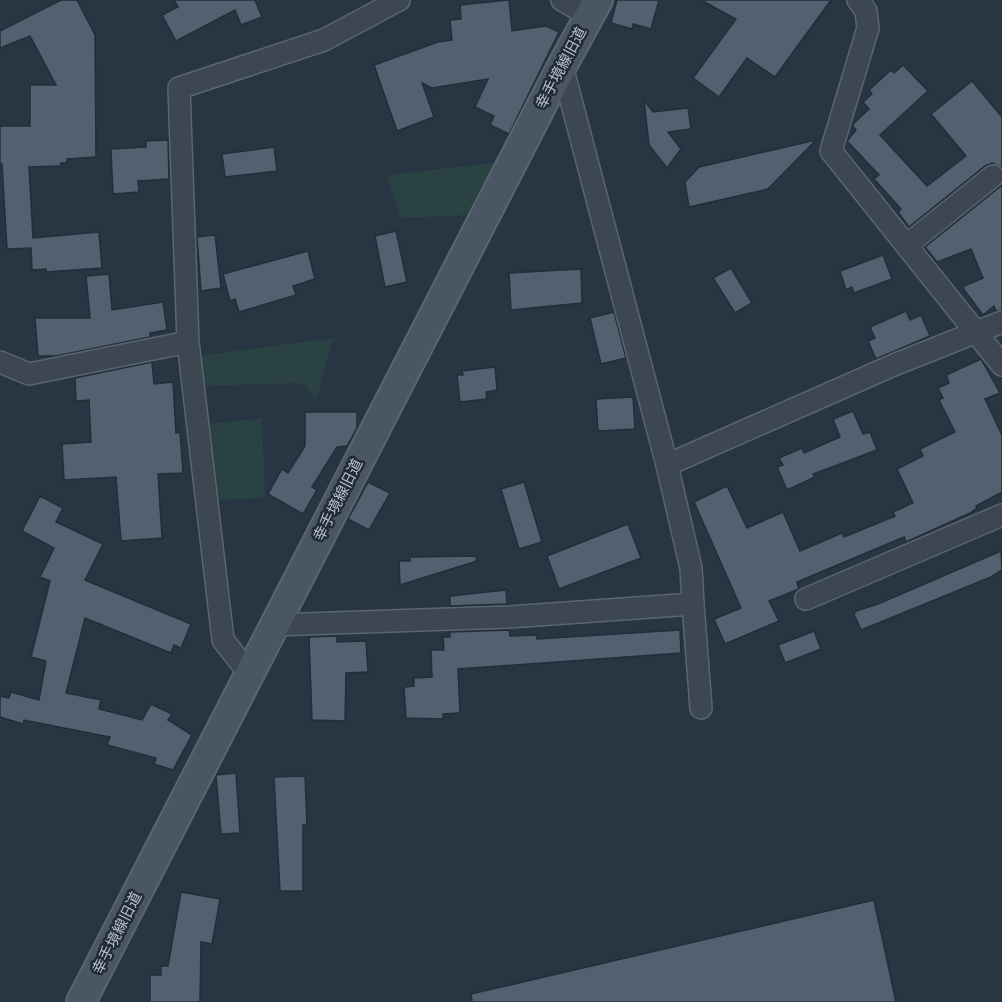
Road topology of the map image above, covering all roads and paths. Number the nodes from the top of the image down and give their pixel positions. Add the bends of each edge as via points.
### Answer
1 (399, 0) edge
2 (562, 0) edge
3 (858, 0) edge
4 (593, 8) edge
5 (562, 66) junction
6 (993, 176) dead end
7 (907, 245) junction
8 (1002, 322) edge
9 (978, 333) junction
10 (188, 342) junction
11 (0, 362) edge
12 (1002, 365) edge
13 (667, 465) junction
14 (1002, 515) edge
15 (806, 599) dead end
16 (693, 604) junction
17 (274, 625) junction
18 (249, 673) junction
19 (701, 708) dead end
20 (81, 1002) edge

1 - 10 street via 324,40 179,88
2 - 4 street
3 - 7 street via 866,11 868,28 831,151
4 - 5 street, 幸手境線旧道
5 - 13 street
5 - 17 street, 幸手境線旧道
6 - 7 street
7 - 9 street
8 - 9 street
9 - 12 street
9 - 13 street via 896,364
10 - 11 street via 29,374
10 - 18 street via 223,640
13 - 16 street via 691,568
14 - 15 street
16 - 17 street via 509,617
16 - 19 street
17 - 18 street, 幸手境線旧道
18 - 20 street, 幸手境線旧道

